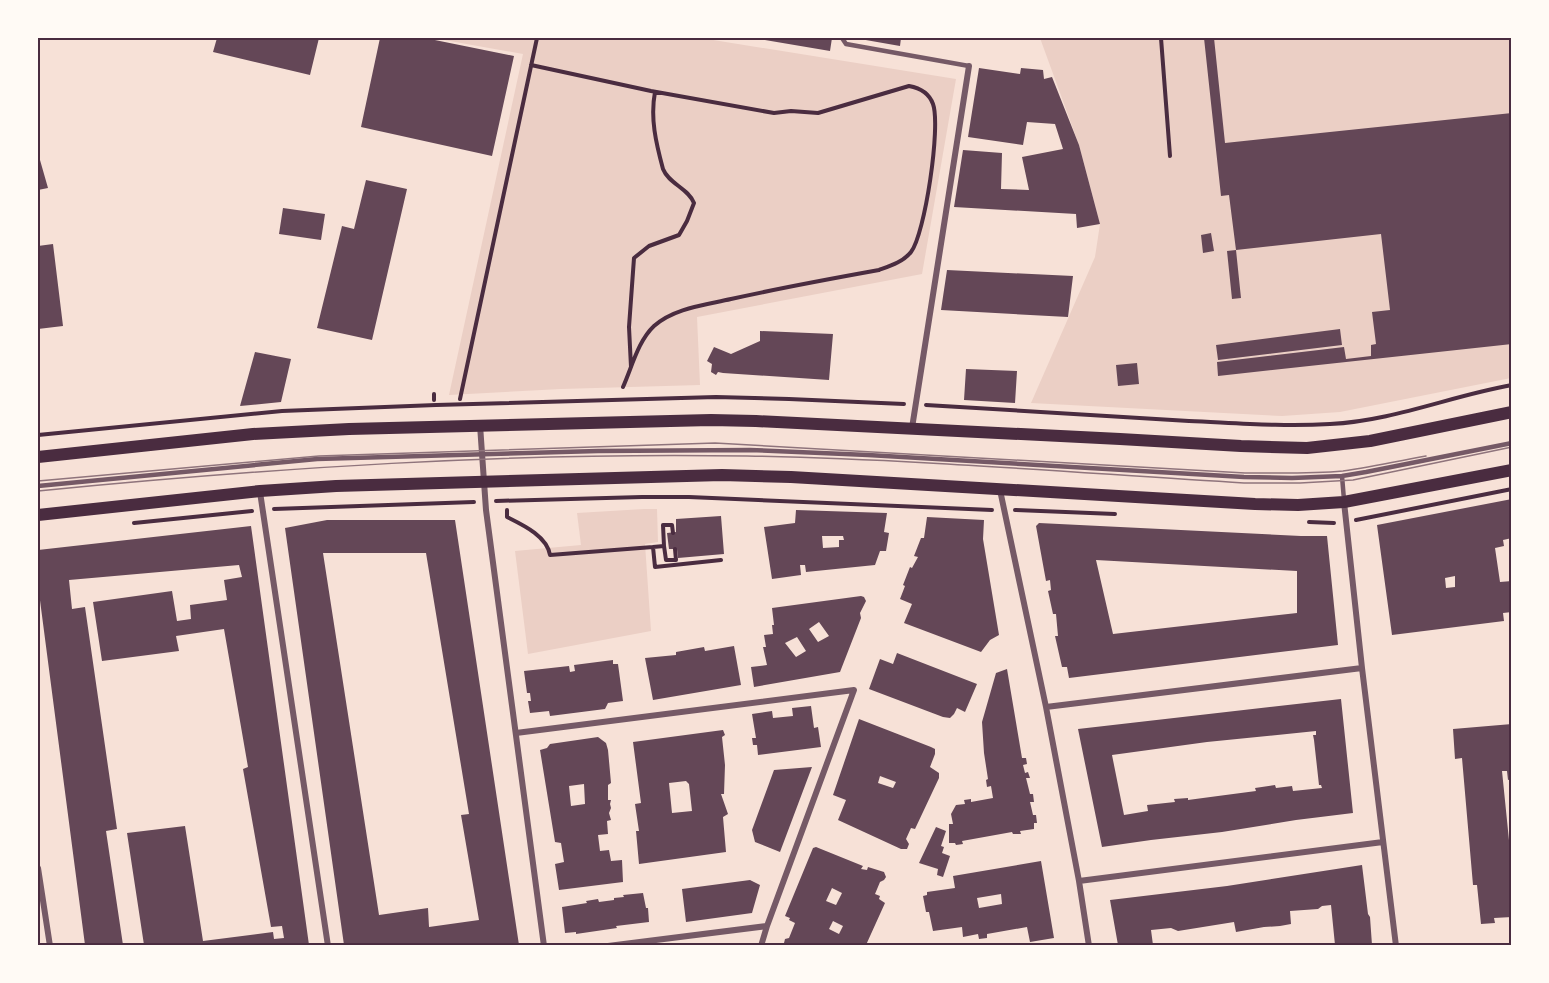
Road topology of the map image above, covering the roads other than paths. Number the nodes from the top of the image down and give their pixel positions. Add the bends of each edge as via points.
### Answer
1 (842, 38) edge
2 (969, 66) joint
3 (1512, 412) edge
4 (480, 425) junction
5 (912, 429) junction
6 (1512, 443) edge
7 (481, 454) junction
8 (38, 457) edge
9 (1512, 470) edge
10 (1342, 476) junction
11 (483, 481) junction
12 (38, 486) edge
13 (1000, 489) junction
14 (260, 491) junction
15 (1344, 502) junction
16 (38, 515) edge
17 (1362, 668) junction
18 (1046, 707) junction
19 (516, 733) junction
20 (1383, 842) junction
21 (38, 868) edge
22 (1079, 881) junction
23 (766, 926) junction
24 (50, 945) edge
25 (328, 945) edge
26 (544, 945) edge
27 (608, 945) edge
28 (761, 945) edge
29 (1089, 945) edge
30 (1396, 945) edge

1 - 2 lane via 846,44
2 - 5 street
3 - 5 main road via 1370,441 1307,448
4 - 5 main road via 711,420
4 - 7 street
4 - 8 main road via 253,434
6 - 10 lane
7 - 10 lane via 750,450 1256,478
7 - 11 street
7 - 12 lane via 317,459
9 - 15 main road
10 - 15 lane
11 - 13 main road via 722,475
11 - 14 main road
11 - 19 street
13 - 15 main road via 1277,505
13 - 18 street
14 - 16 main road
14 - 25 street
15 - 17 street
17 - 18 street
17 - 20 street
18 - 22 street
19 - 23 street via 854,690
19 - 26 street
20 - 22 street
20 - 30 street
21 - 24 street
22 - 29 street
23 - 27 street
23 - 28 street

